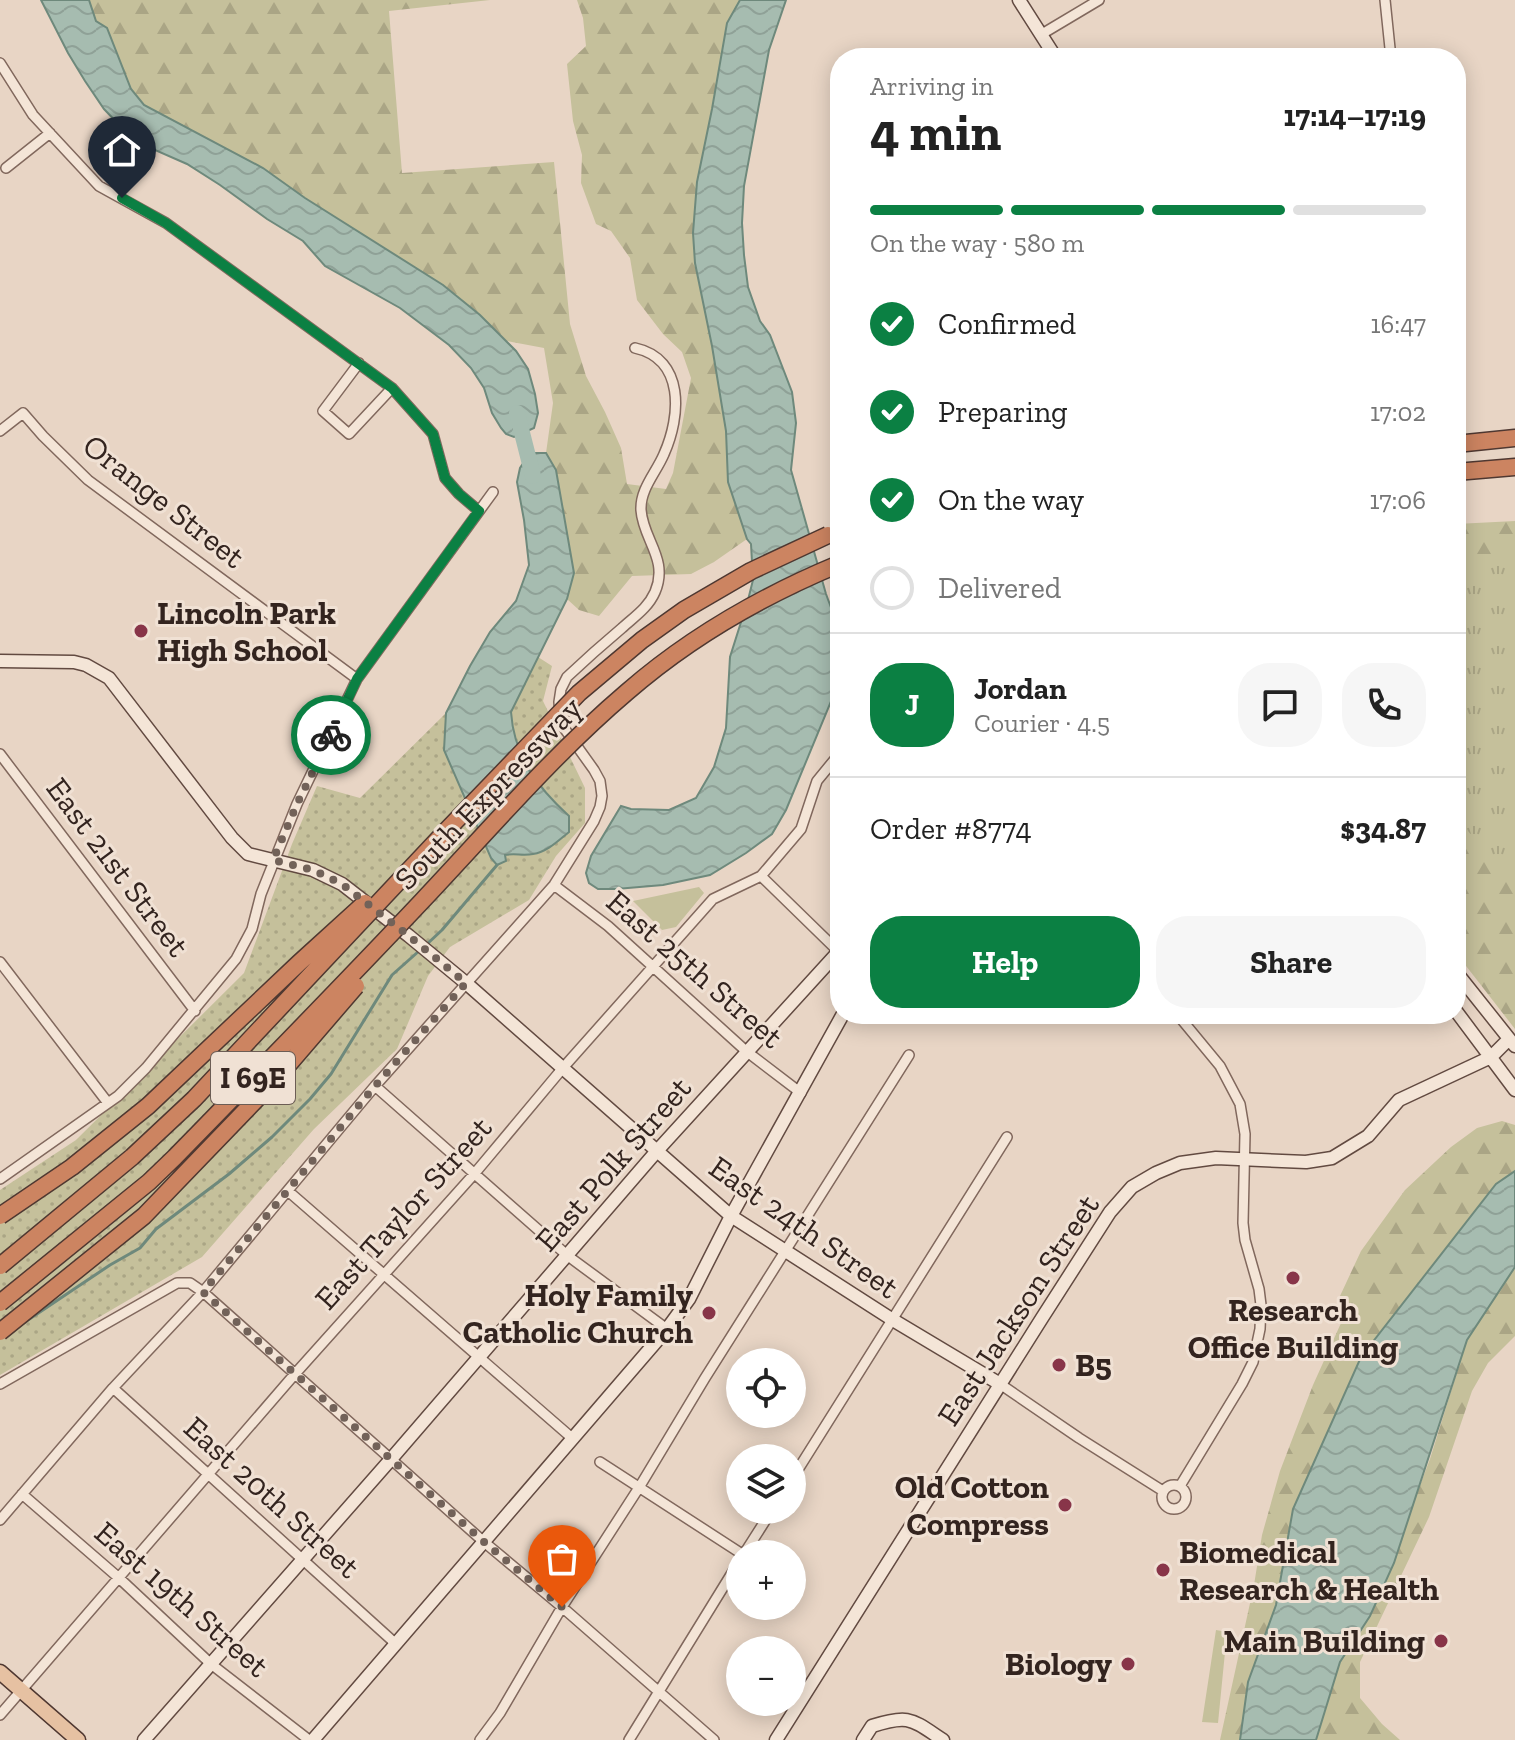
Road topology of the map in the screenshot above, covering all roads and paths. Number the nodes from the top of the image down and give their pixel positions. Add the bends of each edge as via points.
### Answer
1 (1019, 0) edge
2 (1099, 0) edge
3 (1385, 0) edge
4 (1042, 34) junction
5 (1050, 48) edge
6 (1390, 48) edge
7 (0, 63) edge
8 (50, 133) junction
9 (6, 168) dead end
10 (635, 348) dead end
11 (359, 363) junction
12 (392, 388) junction
13 (0, 431) edge
14 (1515, 438) edge
15 (1466, 443) edge
16 (1515, 467) edge
17 (1466, 471) edge
18 (493, 492) dead end
19 (479, 511) junction
20 (830, 535) edge
21 (830, 568) edge
22 (0, 661) edge
23 (357, 679) junction
24 (0, 754) edge
25 (830, 771) edge
26 (487, 832) junction
27 (444, 833) junction
28 (273, 860) junction
29 (761, 876) junction
30 (554, 885) junction
31 (830, 943) edge
32 (0, 962) edge
33 (830, 962) edge
34 (652, 967) junction
35 (466, 983) junction
36 (1466, 984) edge
37 (195, 1011) junction
38 (838, 1024) edge
39 (1185, 1024) edge
40 (1466, 1024) edge
41 (1512, 1042) edge
42 (746, 1051) junction
43 (909, 1055) dead end
44 (1491, 1057) junction
45 (562, 1069) junction
46 (375, 1086) junction
47 (1515, 1090) edge
48 (801, 1093) junction
49 (108, 1103) junction
50 (1007, 1137) dead end
51 (656, 1152) junction
52 (1244, 1159) junction
53 (475, 1173) junction
54 (2, 1174) edge
55 (288, 1191) junction
56 (0, 1216) edge
57 (731, 1216) junction
58 (786, 1250) junction
59 (568, 1256) junction
60 (0, 1266) edge
61 (383, 1274) junction
62 (203, 1292) junction
63 (0, 1303) edge
64 (893, 1320) junction
65 (667, 1329) junction
66 (0, 1332) edge
67 (479, 1357) junction
68 (294, 1375) junction
69 (0, 1384) edge
70 (1000, 1384) junction
71 (113, 1388) junction
72 (572, 1438) junction
73 (806, 1457) edge
74 (392, 1458) junction
75 (600, 1462) dead end
76 (208, 1476) junction
77 (640, 1486) junction
78 (1180, 1486) junction
79 (1163, 1491) junction
80 (22, 1494) junction
81 (0, 1520) edge
82 (484, 1542) junction
83 (726, 1543) edge
84 (303, 1561) junction
85 (119, 1578) junction
86 (726, 1583) edge
87 (562, 1607) junction
88 (396, 1644) junction
89 (211, 1664) junction
90 (0, 1672) edge
91 (22, 1691) junction
92 (658, 1692) junction
93 (0, 1715) edge
94 (78, 1740) edge
95 (144, 1740) edge
96 (311, 1740) edge
97 (480, 1740) edge
98 (629, 1740) edge
99 (714, 1740) edge
100 (776, 1740) edge
101 (863, 1740) edge
102 (943, 1740) edge

1 - 4 street
2 - 4 street
3 - 6 street
4 - 5 street
7 - 8 street
8 - 9 street
8 - 11 street via 99,186 166,223
10 - 30 street via 664,363 675,393 673,427 645,489 641,511 659,581 642,611 567,677 561,689 564,728 594,770 602,796 594,821
11 - 12 street
11 - 12 street via 323,411 349,434
12 - 19 street via 433,434 445,478
13 - 23 street, Orange Street via 23,413 88,480
14 - 15 highway
16 - 17 highway
18 - 19 street
19 - 23 street
20 - 27 highway, South Expressway / I 69E, bridge via 734,580 642,640 579,693
21 - 26 highway, South Expressway / I 69E, bridge via 744,610 628,690
22 - 28 street, East 24th Street via 74,662 109,678 232,838 248,854
23 - 28 street
24 - 37 street, East 21st Street
25 - 29 street, East Taylor Street via 817,781 801,829
26 - 63 highway, South Expressway / I 69E, bridge via 149,1182
26 - 66 highway, bridge via 276,1079 186,1174 144,1216
27 - 56 highway, bridge via 148,1106
27 - 60 highway, South Expressway / I 69E, bridge via 194,1099
28 - 35 street, East 24th Street via 342,884
28 - 37 street via 252,929
29 - 31 street
29 - 34 street, East Taylor Street via 713,899
30 - 34 street, East 25th Street
30 - 35 street
32 - 49 street
33 - 42 street, East Polk Street
34 - 42 street, East 25th Street
34 - 45 street, East Taylor Street
35 - 45 street, East 24th Street
35 - 46 street
36 - 41 street
37 - 49 street
38 - 48 street
39 - 52 street via 1220,1066 1240,1104
40 - 44 street
41 - 44 street, East Jackson Street
42 - 48 street, East 25th Street
42 - 51 street, East Polk Street
43 - 58 street
44 - 47 street
44 - 52 street, East Jackson Street via 1399,1100 1368,1136 1332,1158
45 - 51 street, East 24th Street
45 - 53 street, East Taylor Street
46 - 53 street
46 - 55 street
48 - 57 street
49 - 54 street
50 - 64 street
51 - 57 street, East 24th Street
51 - 59 street, East Polk Street
52 - 70 street, East Jackson Street via 1180,1163 1132,1187 1110,1212
52 - 78 street via 1245,1240 1259,1289 1260,1329 1242,1384
53 - 59 street
53 - 61 street, East Taylor Street
55 - 61 street
55 - 62 street
57 - 58 street, East 24th Street
57 - 65 street via 689,1299
58 - 64 street, East 24th Street
58 - 77 street
59 - 65 street
59 - 67 street, East Polk Street
61 - 67 street
61 - 68 street, East Taylor Street
62 - 68 street
62 - 69 street via 190,1283 177,1283
62 - 71 street
64 - 70 street, East 24th Street
64 - 73 street
65 - 72 street
67 - 72 street
67 - 74 street, East Polk Street
68 - 74 street
68 - 76 street, East Taylor Street
70 - 79 street, East 24th Street
70 - 100 street, East Jackson Street
71 - 76 street, East 20th Street
71 - 80 street
72 - 82 street
74 - 82 street
74 - 84 street, East Polk Street
75 - 77 street
76 - 84 street, East 20th Street
76 - 85 street, East Taylor Street
77 - 83 street
77 - 87 street
78 - 79 street
78 - 79 street via 1186,1496 1179,1509 1165,1506
80 - 81 street
80 - 85 street, East 19th Street
82 - 87 street
82 - 88 street
84 - 88 street, East 20th Street
84 - 89 street, East Polk Street
85 - 89 street, East 19th Street
85 - 91 street, East Taylor Street
86 - 92 street
87 - 92 street
87 - 97 street
88 - 96 street
89 - 95 street, East Polk Street
89 - 96 street, East 19th Street
90 - 91 main road
91 - 93 street, East Taylor Street
91 - 94 main road
92 - 98 street
92 - 99 street
101 - 102 street via 872,1726 905,1719

